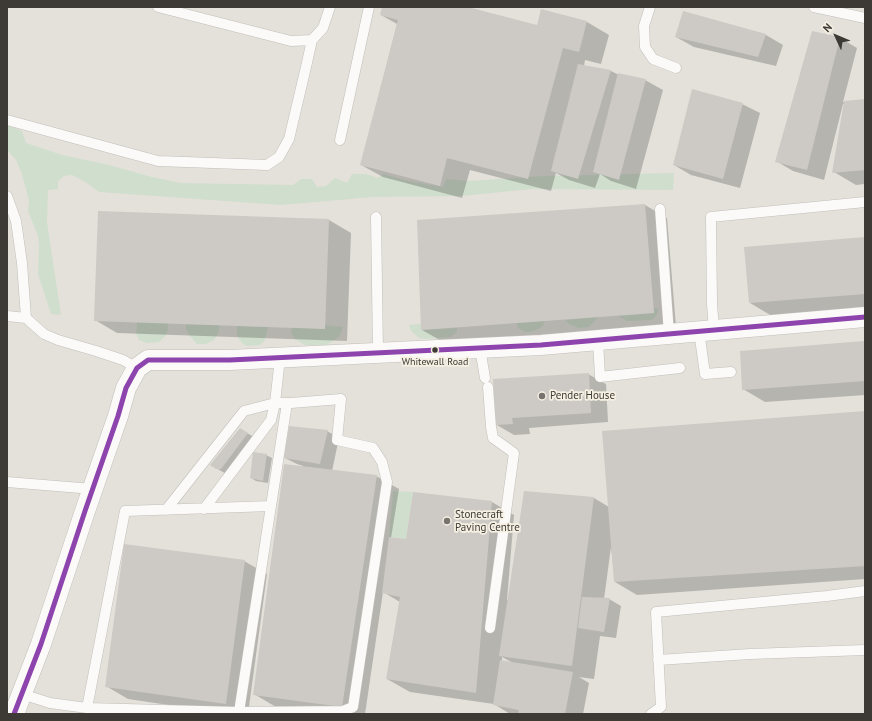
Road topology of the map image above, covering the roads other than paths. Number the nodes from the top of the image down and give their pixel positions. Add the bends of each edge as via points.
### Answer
1 (158, 7) edge
2 (330, 7) edge
3 (369, 7) edge
4 (650, 7) edge
5 (814, 7) edge
6 (865, 18) edge
7 (312, 40) junction
8 (676, 68) dead end
9 (7, 120) edge
10 (340, 140) dead end
11 (7, 196) edge
12 (865, 202) edge
13 (660, 209) dead end
14 (376, 217) dead end
15 (7, 316) edge
16 (26, 318) junction
17 (865, 318) edge
18 (707, 331) junction
19 (669, 334) junction
20 (598, 340) junction
21 (480, 348) junction
22 (378, 353) junction
23 (280, 358) junction
24 (137, 368) junction
25 (680, 368) dead end
26 (732, 372) dead end
27 (275, 403) junction
28 (287, 403) junction
29 (7, 482) edge
30 (93, 489) junction
31 (271, 506) junction
32 (204, 509) junction
33 (166, 510) junction
34 (865, 591) edge
35 (490, 628) dead end
36 (865, 650) edge
37 (658, 660) junction
38 (22, 694) junction
39 (87, 708) junction
40 (239, 712) junction
41 (14, 714) edge
42 (651, 714) edge

1 - 7 lane via 291,41
2 - 7 lane via 323,28
3 - 10 lane
4 - 8 lane via 644,26 645,47 653,59
5 - 6 lane
7 - 9 lane via 289,139 279,157 267,165 158,161
11 - 16 lane via 16,221
12 - 18 lane via 711,217 712,304
13 - 19 lane
14 - 22 lane
15 - 16 lane
16 - 24 lane via 44,334 116,358
17 - 18 street
18 - 19 street
18 - 26 lane via 705,374
19 - 20 street
20 - 21 street
20 - 25 lane via 600,377
21 - 22 street
21 - 35 lane via 493,438 514,453
22 - 23 street
23 - 24 street via 148,360
23 - 27 lane
24 - 30 street via 126,388
27 - 28 lane
27 - 32 lane via 271,420
27 - 33 lane via 244,411
28 - 31 lane
28 - 40 lane via 341,399 337,440 373,448 382,462 388,482 353,707 343,711
29 - 30 lane
30 - 38 street
31 - 32 lane
31 - 40 lane
32 - 33 lane
33 - 39 lane via 125,511
34 - 37 lane via 656,612
36 - 37 lane
37 - 42 lane via 661,708
38 - 39 lane via 50,703
38 - 41 street
39 - 40 lane

